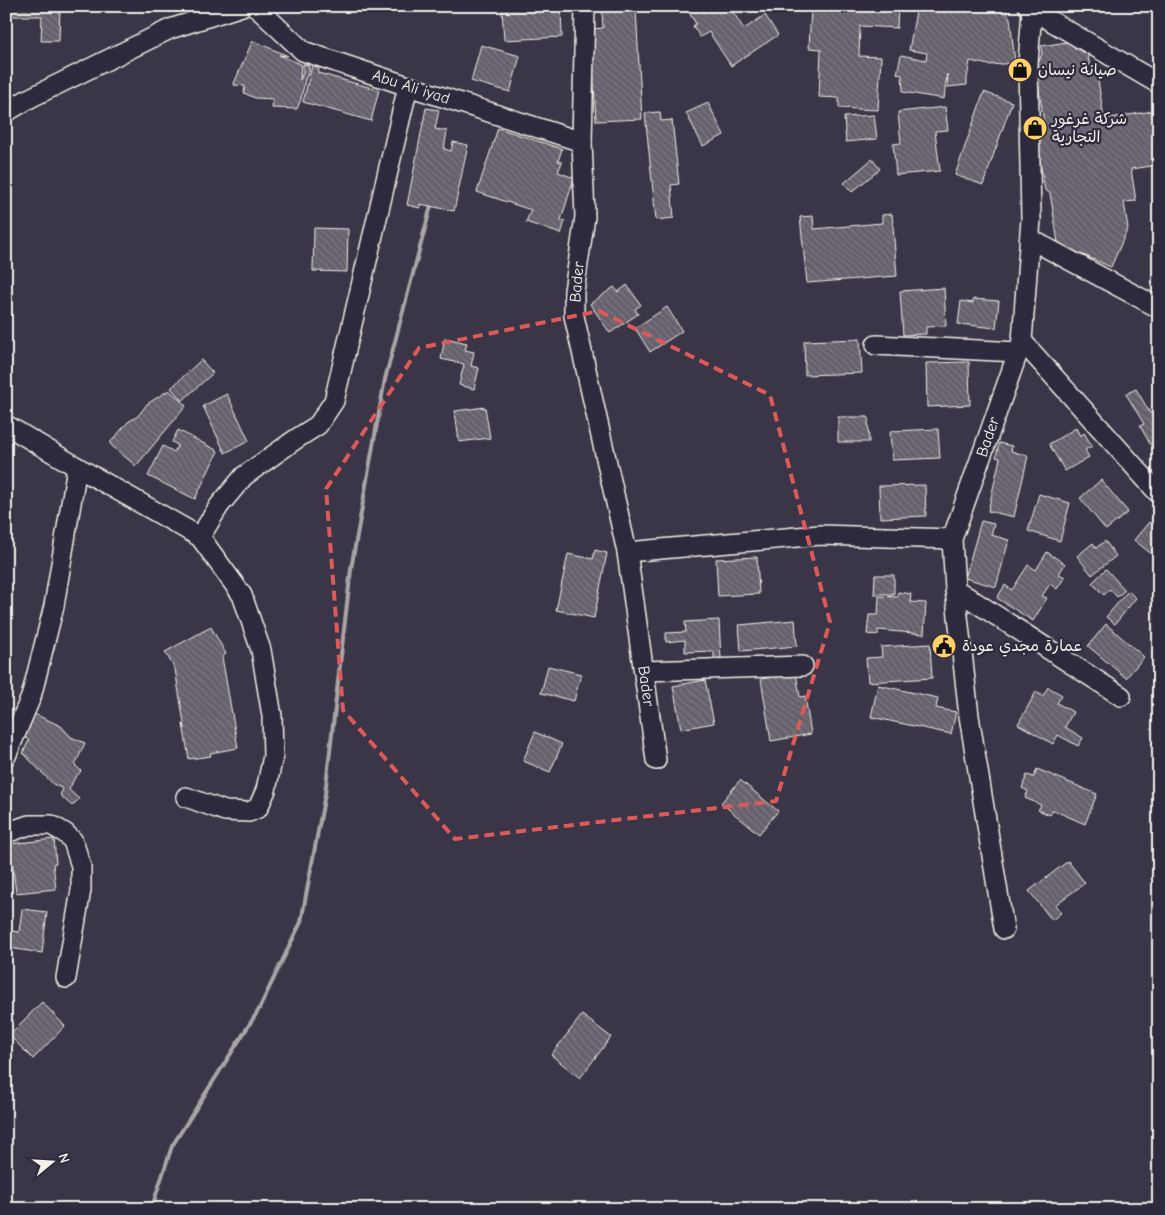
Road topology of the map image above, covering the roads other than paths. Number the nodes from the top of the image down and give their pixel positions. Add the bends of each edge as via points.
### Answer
1 (242, 6) edge
2 (255, 6) edge
3 (585, 6) edge
4 (1030, 8) edge
5 (1159, 84) edge
6 (408, 86) junction
7 (6, 112) edge
8 (582, 142) junction
9 (1030, 239) junction
10 (1159, 308) edge
11 (876, 345) dead end
12 (1020, 346) junction
13 (6, 425) edge
14 (77, 467) junction
15 (1159, 494) edge
16 (200, 537) junction
17 (952, 539) junction
18 (627, 552) junction
19 (955, 589) junction
20 (803, 666) dead end
21 (644, 671) junction
22 (1122, 696) dead end
23 (7, 754) edge
24 (656, 760) dead end
25 (186, 796) dead end
26 (6, 834) edge
27 (1004, 929) dead end
28 (66, 978) dead end

1 - 7 street via 170,29
2 - 6 street, Abu Ali iyad via 303,51
3 - 8 street, Bader
4 - 5 street
4 - 9 street, Bader
6 - 8 street, Abu Ali iyad
6 - 16 street via 334,401 318,425 244,476 219,506
8 - 18 street, Bader via 585,218 574,291 574,316
9 - 10 street
9 - 12 street, Bader
11 - 12 street
12 - 15 street
12 - 17 street, Bader
13 - 14 street
14 - 16 street
14 - 23 street via 54,606 31,697
16 - 25 street via 242,596 261,650 272,716 273,756 266,790 258,808 249,812 225,811
17 - 18 street via 820,535
17 - 19 street
18 - 21 street, Bader
19 - 22 street
19 - 27 street via 969,716
20 - 21 street
21 - 24 street, Bader
26 - 28 street via 30,825 51,825 73,841 81,866 82,890

